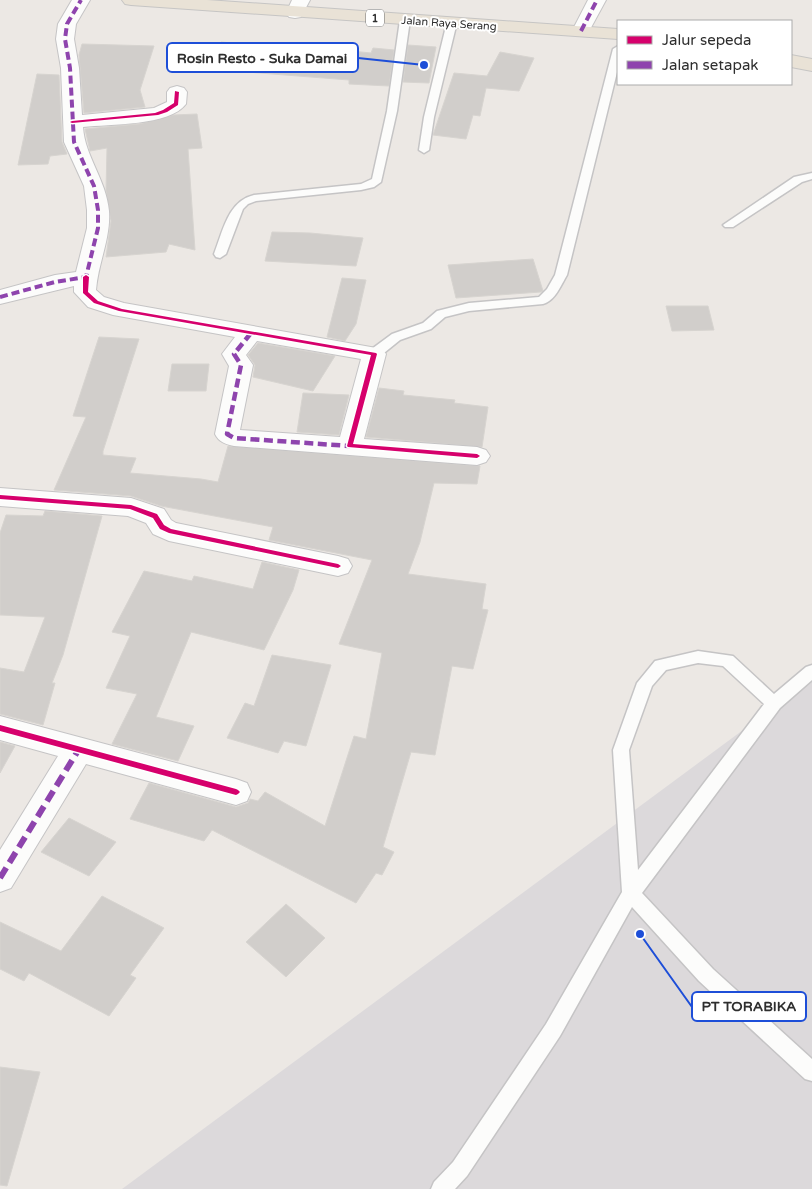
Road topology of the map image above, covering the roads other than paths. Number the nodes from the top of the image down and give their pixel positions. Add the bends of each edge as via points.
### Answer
1 (81, 0) edge
2 (131, 0) edge
3 (597, 0) edge
4 (298, 6) edge
5 (405, 20) junction
6 (452, 22) junction
7 (581, 31) junction
8 (617, 34) edge
9 (617, 52) edge
10 (792, 61) edge
11 (812, 65) edge
12 (177, 92) dead end
13 (72, 122) junction
14 (424, 150) dead end
15 (812, 176) edge
16 (729, 225) dead end
17 (220, 254) dead end
18 (86, 277) junction
19 (0, 297) edge
20 (251, 333) junction
21 (374, 354) junction
22 (350, 446) junction
23 (477, 456) dead end
24 (0, 496) edge
25 (338, 566) dead end
26 (812, 671) edge
27 (774, 703) junction
28 (0, 728) edge
29 (79, 749) junction
30 (236, 792) dead end
31 (0, 878) edge
32 (630, 893) junction
33 (812, 1072) edge
34 (441, 1189) edge

1 - 13 street via 67,24 65,39 70,68
2 - 4 highway, Jalan Raya Serang / 1
3 - 7 street
4 - 5 highway, Jalan Raya Serang / 1
5 - 6 highway, Jalan Raya Serang / 1
5 - 17 lane via 392,111 377,180 361,187 254,198 244,202 238,208
6 - 7 highway, Jalan Raya Serang / 1
6 - 14 lane
7 - 8 highway, Jalan Raya Serang / 1
9 - 21 lane via 561,275 552,291 543,300 469,307 441,314 427,326 396,337
10 - 11 highway
12 - 13 street via 176,104 156,114
13 - 18 street via 74,142 94,186 98,210 98,228
15 - 16 lane via 798,179
18 - 19 street
18 - 20 street via 85,292 96,302 121,310
20 - 21 street
20 - 22 street via 234,354 241,365 227,434 234,438
21 - 22 street
22 - 23 street
24 - 25 street via 131,507 155,516 162,528 169,531
26 - 27 lane
27 - 32 lane
27 - 32 lane via 727,660 698,657 661,666 645,683 621,750
28 - 29 street
29 - 30 street
29 - 31 street
32 - 33 lane via 706,975
32 - 34 lane via 553,1030 460,1169

